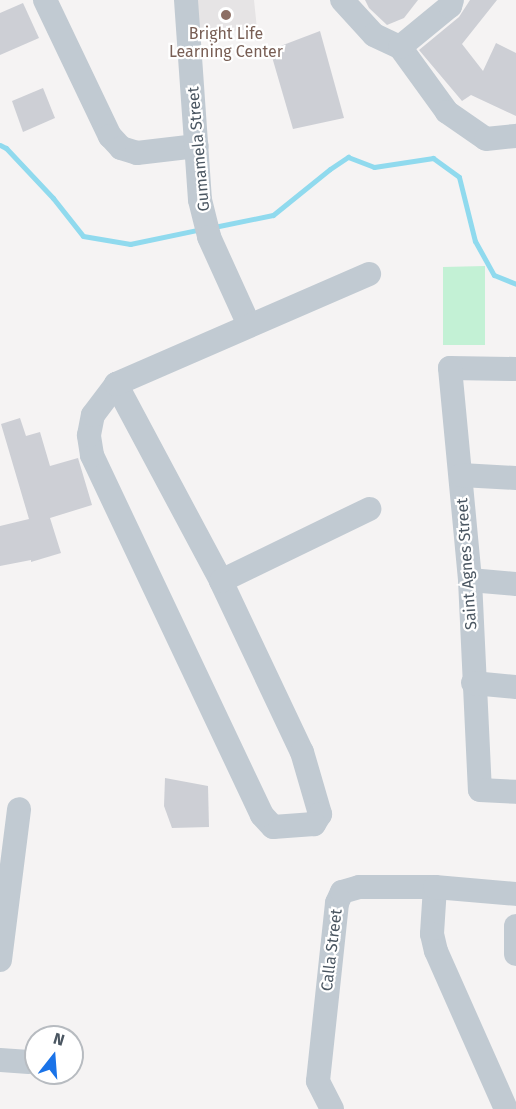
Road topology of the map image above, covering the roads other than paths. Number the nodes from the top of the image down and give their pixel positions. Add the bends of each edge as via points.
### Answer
1 (45, 0) edge
2 (186, 0) edge
3 (342, 0) edge
4 (452, 0) edge
5 (400, 47) junction
6 (516, 136) edge
7 (197, 146) junction
8 (369, 274) dead end
9 (249, 325) junction
10 (516, 369) edge
11 (116, 384) junction
12 (461, 475) junction
13 (516, 478) edge
14 (369, 509) dead end
15 (470, 580) junction
16 (220, 581) junction
17 (516, 584) edge
18 (473, 683) junction
19 (516, 687) edge
20 (516, 792) edge
21 (19, 809) dead end
22 (435, 887) junction
23 (516, 894) edge
24 (516, 926) edge
25 (516, 954) edge
26 (0, 960) edge
27 (0, 1060) edge
28 (24, 1062) edge
29 (318, 1081) junction
30 (314, 1109) edge
31 (332, 1109) edge
32 (506, 1109) edge

1 - 7 street via 110,136 121,148 137,153
2 - 7 street, Gumamela Street
3 - 5 street via 374,35
4 - 5 street via 450,6
5 - 6 street via 447,112 486,139
7 - 9 street, Gumamela Street via 200,200 209,237
8 - 9 street
9 - 11 street
10 - 12 street, Saint Agnes Street via 450,368
11 - 16 street
11 - 16 street via 93,415 89,435 92,455 262,815 273,827 314,824 320,814 302,752
12 - 13 street
12 - 15 street, Saint Agnes Street
14 - 16 street
15 - 17 street
15 - 18 street, Saint Agnes Street
18 - 19 street
18 - 20 street, Saint Agnes Street via 480,790
21 - 26 street
22 - 23 street, Calla Street
22 - 29 street, Calla Street via 359,887 340,895
22 - 32 street via 432,934 436,951
24 - 25 street
27 - 28 street
29 - 30 street
29 - 31 street

